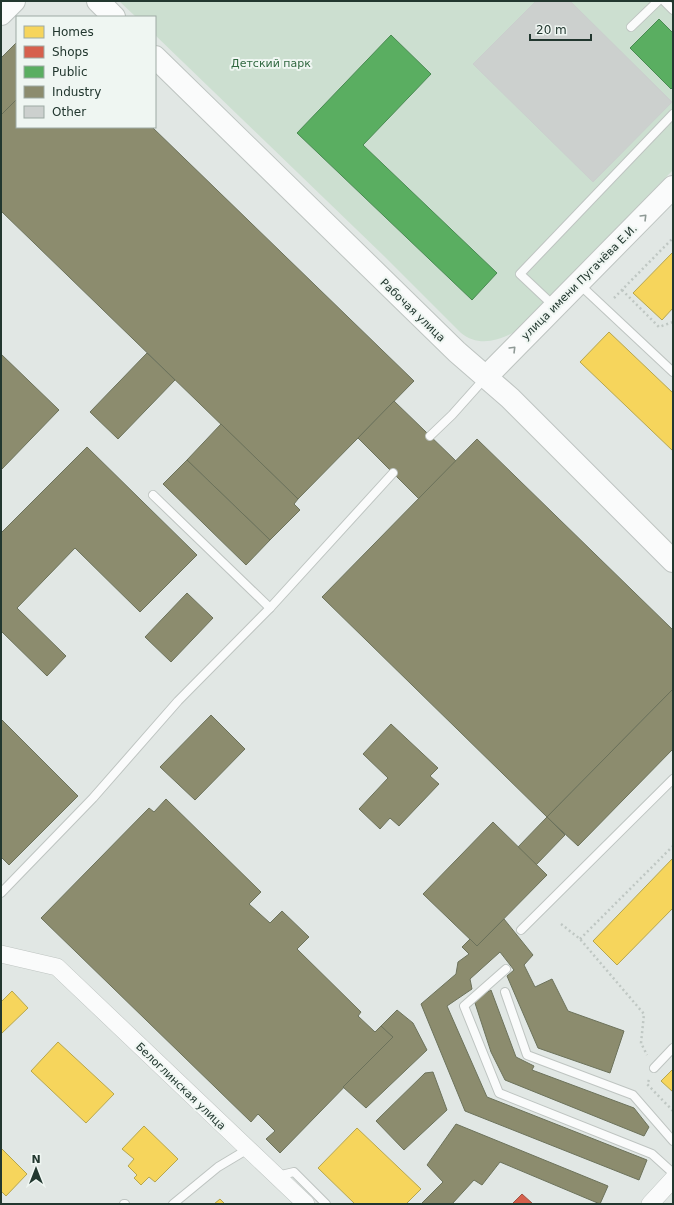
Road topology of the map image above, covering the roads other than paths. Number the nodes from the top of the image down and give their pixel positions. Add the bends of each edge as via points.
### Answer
1 (14, 1) edge
2 (98, 1) edge
3 (658, 1) edge
4 (664, 1) edge
5 (673, 10) edge
6 (1, 14) edge
7 (113, 16) edge
8 (631, 27) dead end
9 (156, 58) edge
10 (673, 114) edge
11 (673, 187) edge
12 (578, 283) junction
13 (555, 307) junction
14 (673, 372) edge
15 (486, 377) junction
16 (430, 436) dead end
17 (393, 473) dead end
18 (153, 495) dead end
19 (673, 561) edge
20 (270, 608) junction
21 (673, 779) edge
22 (1, 893) edge
23 (521, 930) dead end
24 (1, 954) edge
25 (506, 968) dead end
26 (505, 992) dead end
27 (673, 1048) edge
28 (654, 1068) road end
29 (673, 1141) edge
30 (248, 1149) junction
31 (673, 1173) edge
32 (277, 1176) junction
33 (673, 1180) edge
34 (173, 1204) edge
35 (306, 1204) edge
36 (326, 1204) edge
37 (650, 1204) edge

1 - 6 main road
2 - 7 main road
3 - 8 lane
4 - 5 lane
9 - 15 main road, Рабочая улица via 457,352
10 - 13 lane via 520,274
12 -> 11 main road, улица имени Пугачёва Е.И.
12 - 13 main road, улица имени Пугачёва Е.И.
12 - 14 lane
15 -> 13 main road, улица имени Пугачёва Е.И.
15 - 16 lane
15 - 19 main road, Рабочая улица
17 - 20 lane
18 - 20 lane
20 - 22 lane via 178,702 93,798
21 - 23 lane
24 - 30 street, Белоглинская улица via 57,967
25 - 31 lane via 464,1006 499,1093 652,1154
26 - 29 lane via 527,1055 633,1095
27 - 28 lane
30 - 32 street, Белоглинская улица
30 - 34 lane via 218,1167
32 - 35 street, Белоглинская улица
32 - 36 lane via 294,1172
33 - 37 street

